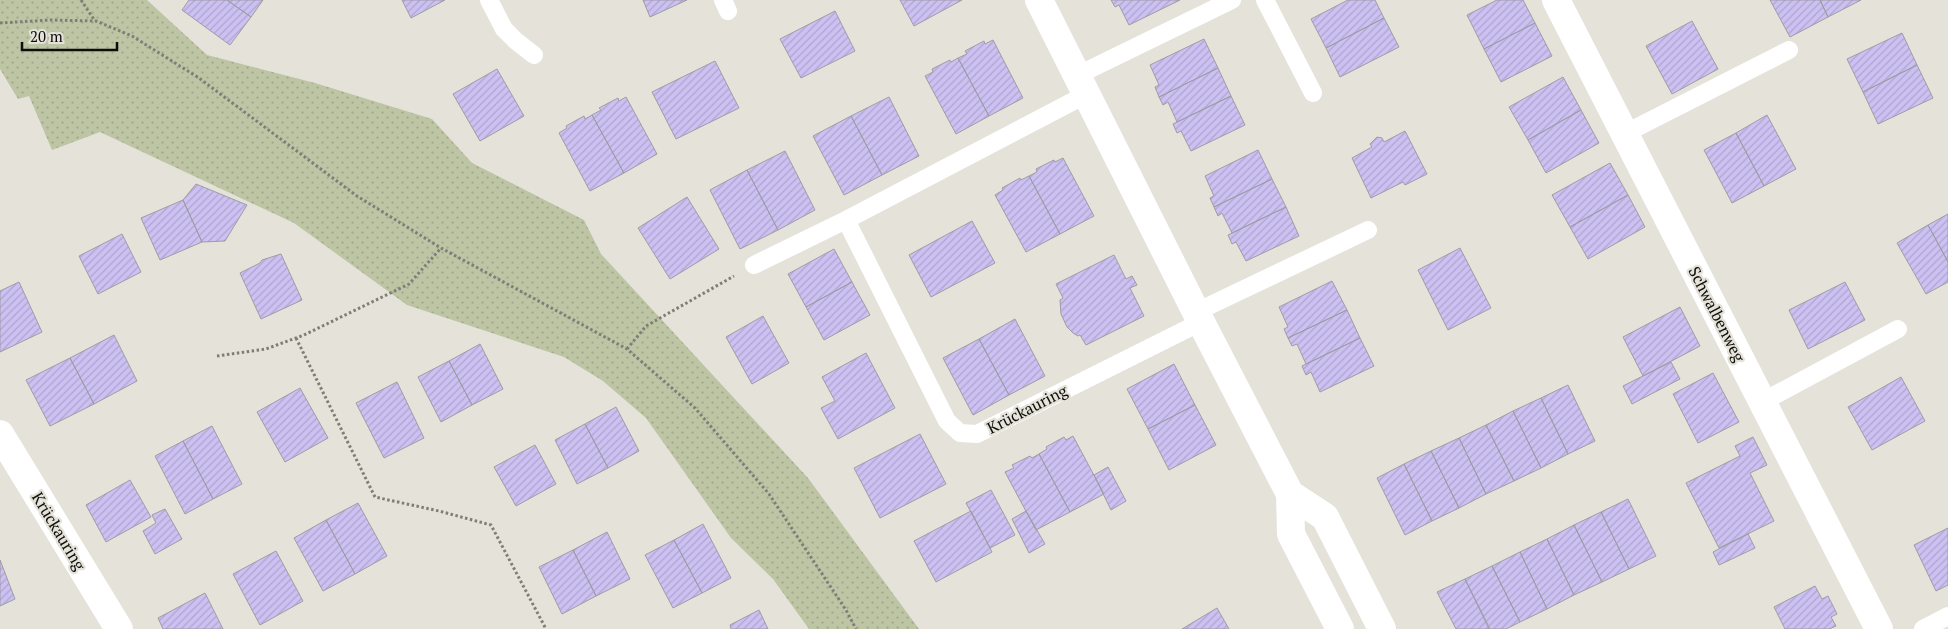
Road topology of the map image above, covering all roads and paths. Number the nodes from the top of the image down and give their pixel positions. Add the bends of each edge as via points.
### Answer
1 (81, 0) edge
2 (489, 0) edge
3 (1039, 0) edge
4 (1232, 0) edge
5 (1265, 0) edge
6 (1556, 0) edge
7 (96, 21) junction
8 (0, 23) edge
9 (1789, 50) dead end
10 (534, 55) dead end
11 (1082, 85) junction
12 (1313, 92) dead end
13 (1624, 134) junction
14 (846, 220) junction
15 (1368, 230) dead end
16 (441, 248) junction
17 (754, 264) joint
18 (1199, 317) junction
19 (1898, 329) dead end
20 (296, 338) junction
21 (627, 349) junction
22 (217, 356) dead end
23 (1762, 402) junction
24 (0, 434) edge
25 (1290, 494) junction
26 (1948, 616) edge
27 (119, 629) edge
28 (546, 629) edge
29 (856, 629) edge
30 (1340, 629) edge
31 (1382, 629) edge
32 (1879, 629) edge
33 (1923, 629) edge

1 - 7 path
2 - 10 lane via 504,29
3 - 11 street
4 - 11 lane
5 - 12 lane
6 - 13 street, Schwalbenweg
7 - 8 path
7 - 16 path via 132,36 200,78 357,196
9 - 13 lane
11 - 14 lane
11 - 18 street
13 - 23 street, Schwalbenweg
14 - 17 lane
14 - 18 lane, Krückauring via 947,421 960,433 977,434
15 - 18 lane, Krückauring
16 - 20 path via 409,284
16 - 21 path
17 - 21 path via 646,326
18 - 25 street
19 - 23 lane
20 - 22 path via 266,349
20 - 28 path via 375,497 491,525
21 - 29 path via 695,408 768,494
23 - 32 street, Schwalbenweg
24 - 27 street, Krückauring
25 - 30 street via 1291,534
25 - 31 street via 1325,517
26 - 33 lane

